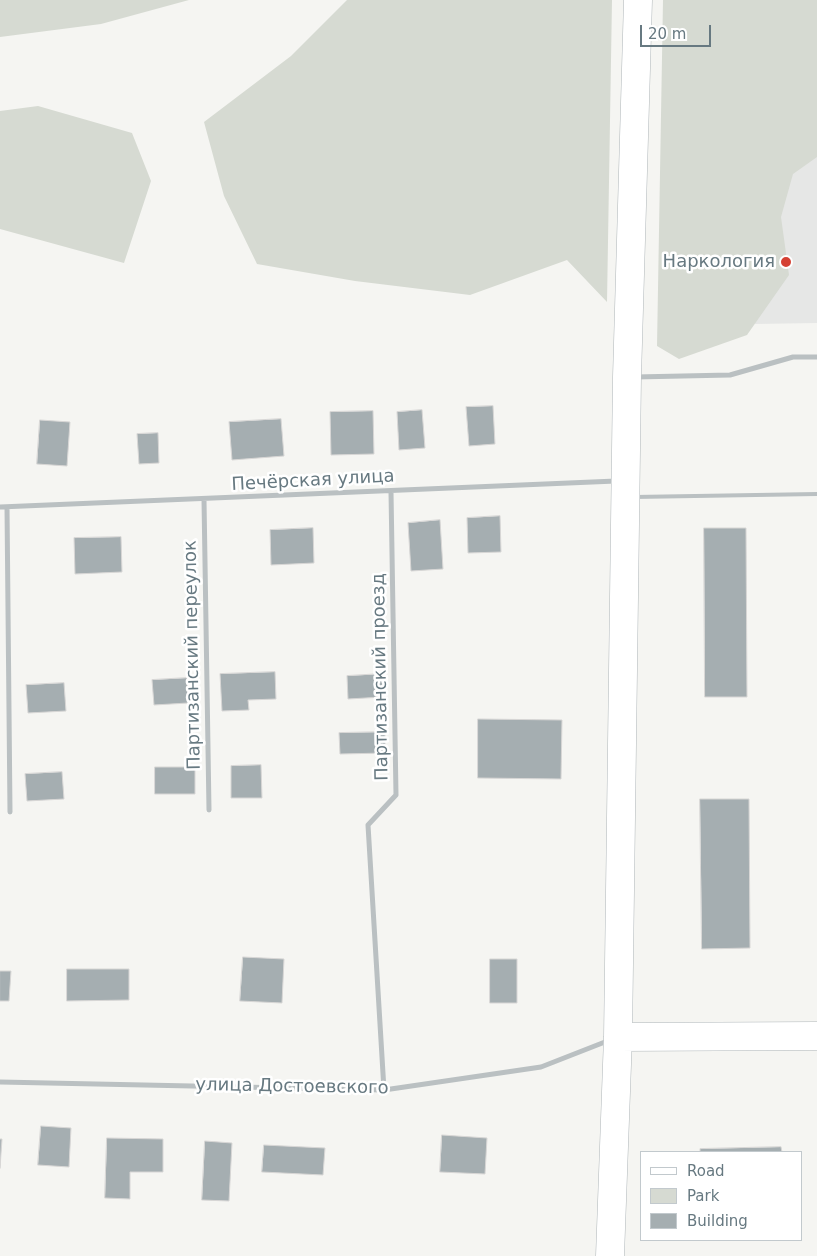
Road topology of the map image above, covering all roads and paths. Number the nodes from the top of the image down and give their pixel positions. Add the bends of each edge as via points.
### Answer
1 (638, 0) edge
2 (817, 358) edge
3 (627, 377) junction
4 (627, 489) junction
5 (391, 492) junction
6 (817, 494) edge
7 (204, 500) junction
8 (0, 507) edge
9 (7, 507) junction
10 (209, 810) dead end
11 (10, 812) dead end
12 (817, 1036) edge
13 (618, 1037) junction
14 (0, 1082) edge
15 (384, 1090) junction
16 (610, 1256) edge

1 - 3 main road
2 - 3 street via 793,357 730,375
3 - 4 main road
4 - 5 street, Печёрская улица
4 - 6 lane
4 - 13 main road
5 - 7 street, Печёрская улица
5 - 15 street, Партизанский проезд via 396,795 368,824
7 - 9 street, Печёрская улица
7 - 10 street, Партизанский переулок
8 - 9 street, Печёрская улица
9 - 11 street
12 - 13 main road, улица Достоевского
13 - 15 street, улица Достоевского via 541,1067
13 - 16 main road
14 - 15 street, улица Достоевского

